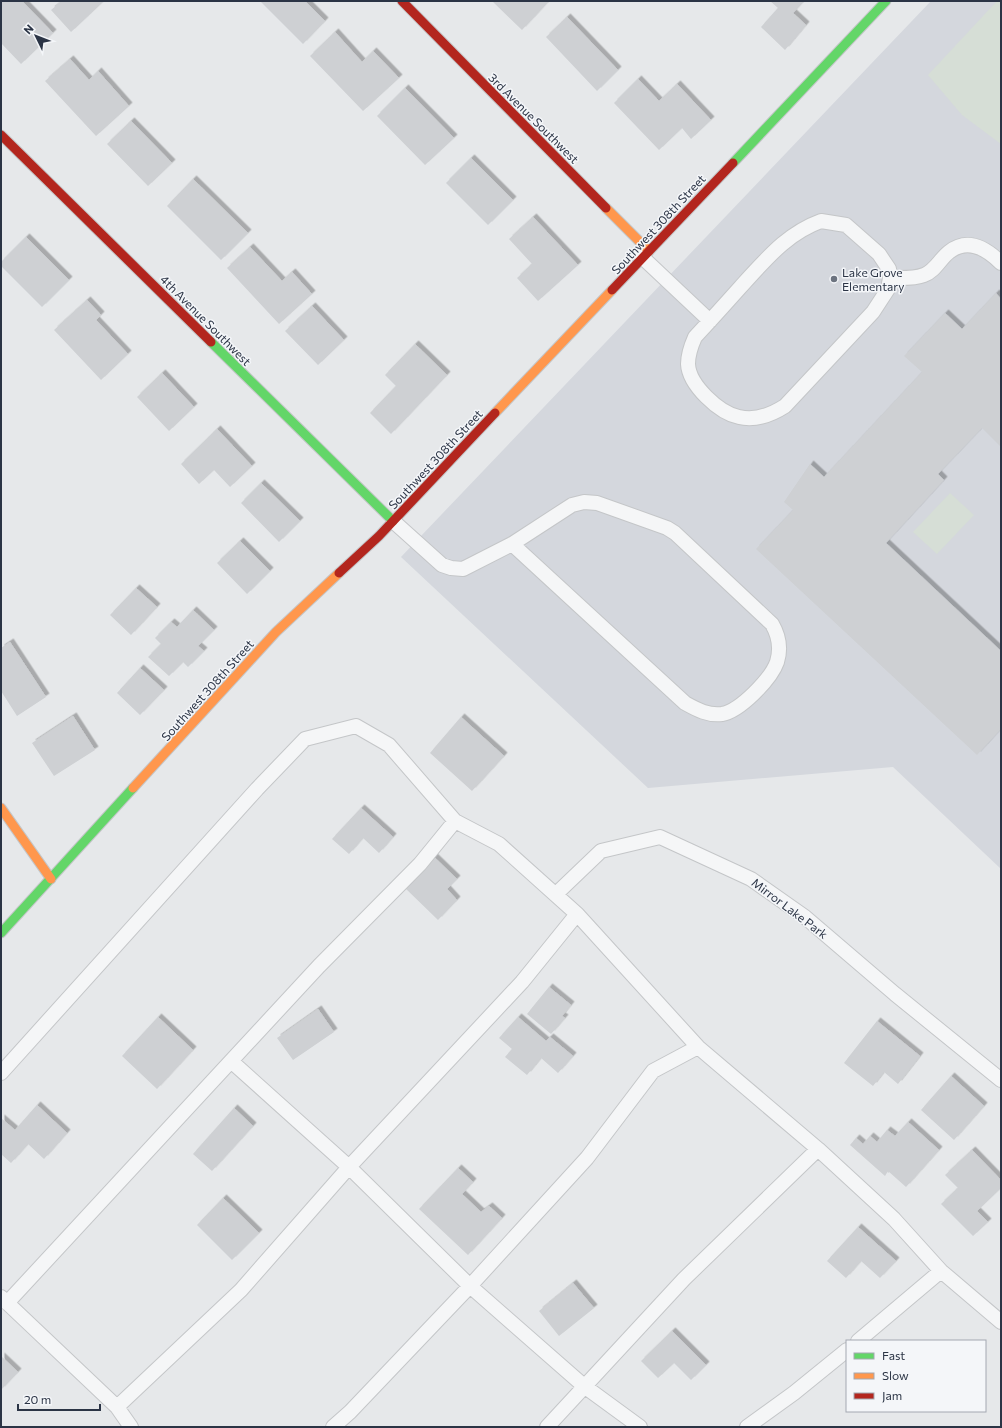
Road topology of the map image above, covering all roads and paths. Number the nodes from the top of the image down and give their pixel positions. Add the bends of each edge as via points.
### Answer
1 (402, 1) edge
2 (886, 1) edge
3 (1, 135) edge
4 (646, 254) junction
5 (1001, 263) edge
6 (890, 278) junction
7 (710, 321) junction
8 (393, 521) junction
9 (512, 544) junction
10 (1, 808) edge
11 (455, 821) junction
12 (52, 879) junction
13 (556, 894) junction
14 (577, 914) junction
15 (1, 933) edge
16 (698, 1047) junction
17 (231, 1062) junction
18 (1, 1072) edge
19 (1001, 1080) edge
20 (818, 1149) junction
21 (349, 1167) junction
22 (941, 1271) junction
23 (470, 1286) junction
24 (4, 1300) edge
25 (1001, 1322) edge
26 (859, 1340) edge
27 (846, 1351) edge
28 (584, 1386) junction
29 (117, 1407) junction
30 (131, 1427) edge
31 (333, 1427) edge
32 (547, 1427) edge
33 (640, 1427) edge
34 (747, 1427) edge

1 - 4 street, 3rd Avenue Southwest
2 - 4 street, Southwest 308th Street
3 - 8 street, 4th Avenue Southwest
4 - 7 lane
4 - 8 street, Southwest 308th Street
5 - 6 lane via 983,248 971,245 949,252 926,275
6 - 7 lane via 885,261 856,232 846,225 821,221 789,237
6 - 7 lane via 884,298 874,312 785,406 773,414 762,417 738,417 726,411 712,402 692,379 688,365 689,350 695,337
8 - 9 lane via 442,565 451,568 463,569
8 - 12 street, Southwest 308th Street via 276,632
9 - 9 lane via 685,703 698,711 721,714 734,710 764,681 776,663 779,642 772,624 681,538 667,528 597,503 584,502 553,515
10 - 12 street
11 - 13 lane via 499,844
11 - 17 lane via 420,864 319,966
11 - 18 lane via 389,745 356,726 305,739
12 - 15 street, Southwest 308th Street
13 - 14 lane
13 - 19 lane, Mirror Lake Park via 601,851 660,837 751,879 805,917
14 - 16 lane
14 - 21 lane via 522,982
16 - 20 lane
16 - 23 lane via 653,1071 588,1158
17 - 21 lane
17 - 24 lane
20 - 22 lane via 894,1219
20 - 28 lane via 684,1279
21 - 23 lane
21 - 29 lane via 241,1290
22 - 25 lane
22 - 26 lane
23 - 28 lane
23 - 31 lane
24 - 29 lane
27 - 34 lane via 794,1394
28 - 32 lane
28 - 33 lane
29 - 30 lane

